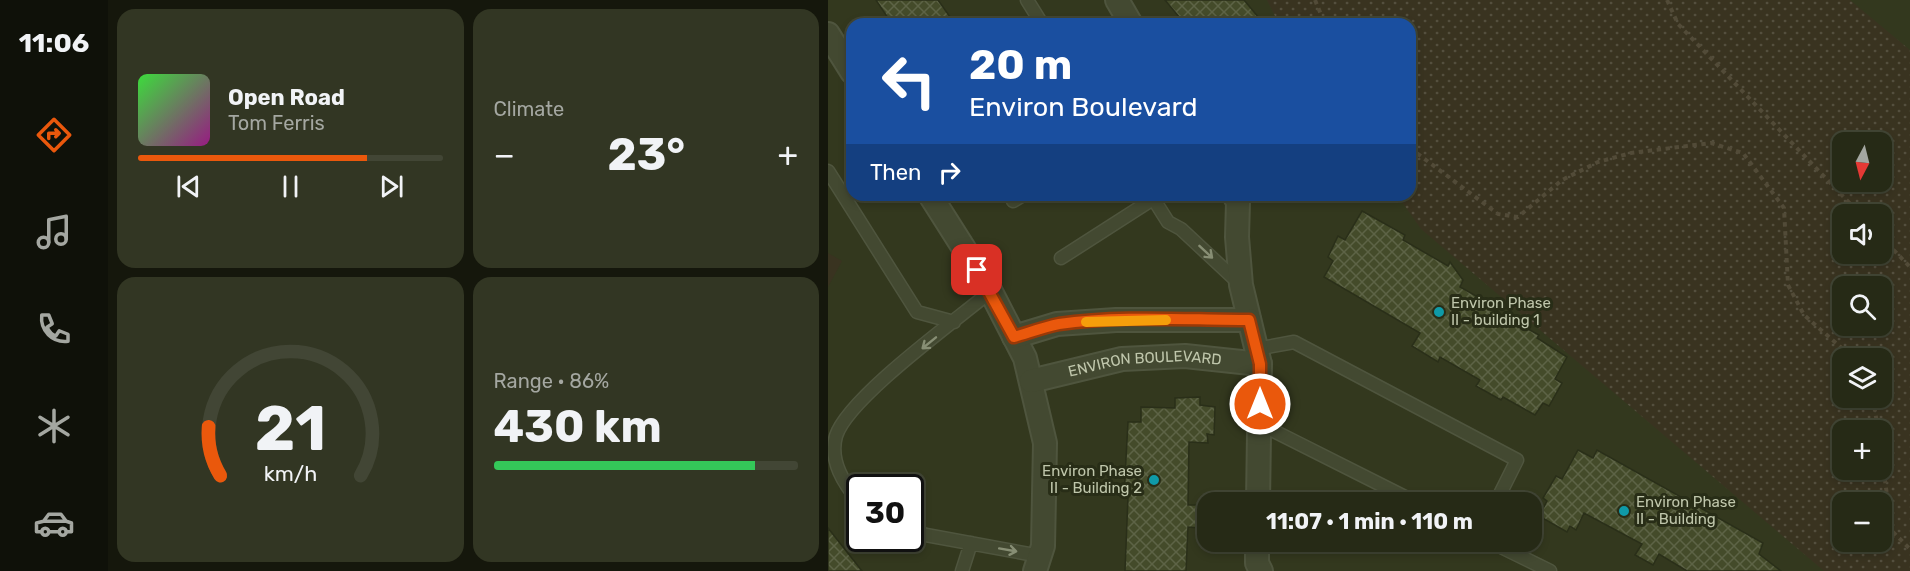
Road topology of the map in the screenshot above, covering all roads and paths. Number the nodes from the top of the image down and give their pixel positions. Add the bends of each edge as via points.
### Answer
1 (1027, 0) edge
2 (1117, 0) edge
3 (1315, 0) edge
4 (1666, 0) edge
5 (1038, 18) edge
6 (1128, 18) edge
7 (1322, 18) edge
8 (828, 34) edge
9 (846, 62) edge
10 (1416, 152) edge
11 (828, 171) edge
12 (846, 200) edge
13 (847, 201) edge
14 (934, 201) edge
15 (1146, 201) edge
16 (1155, 201) edge
17 (1238, 201) edge
18 (1850, 204) edge
19 (1892, 248) edge
20 (1061, 258) dead end
21 (1910, 267) edge
22 (1241, 285) junction
23 (990, 292) junction
24 (1249, 320) junction
25 (954, 322) junction
26 (1014, 337) junction
27 (1841, 348) edge
28 (1258, 356) junction
29 (1031, 381) junction
30 (1260, 424) junction
31 (1885, 480) edge
32 (846, 486) edge
33 (1258, 492) edge
34 (1395, 492) edge
35 (1501, 492) edge
36 (924, 534) edge
37 (971, 543) junction
38 (1910, 549) edge
39 (1257, 552) edge
40 (1511, 552) edge
41 (1038, 563) edge
42 (962, 571) edge
43 (1261, 571) edge
44 (1550, 571) edge

1 - 5 lane
2 - 6 street
3 - 7 path
4 - 18 path via 1678,24
8 - 9 street
10 - 27 path via 1498,214 1518,217 1562,180 1598,162 1631,153 1711,142 1743,153 1784,208 1788,285 1804,315
11 - 12 lane
13 - 25 lane via 917,312
14 - 23 street
15 - 20 lane
16 -> 22 lane via 1168,222 1181,229
17 - 22 street
19 - 21 path
22 - 24 street
23 - 25 lane
23 - 26 street
24 - 26 street via 1057,324
24 - 28 street
25 -> 32 lane via 868,393 845,418 836,437 834,458
26 - 29 street via 1026,358
28 - 29 street, ENVIRON BOULEVARD via 1122,359
28 - 30 street
28 - 35 lane via 1294,342 1517,460
29 - 41 street via 1045,443 1043,546
30 - 33 street
30 - 34 lane
31 - 38 path via 1892,531
36 - 37 lane
37 -> 41 lane
37 - 42 lane
39 - 43 street
40 - 44 lane

